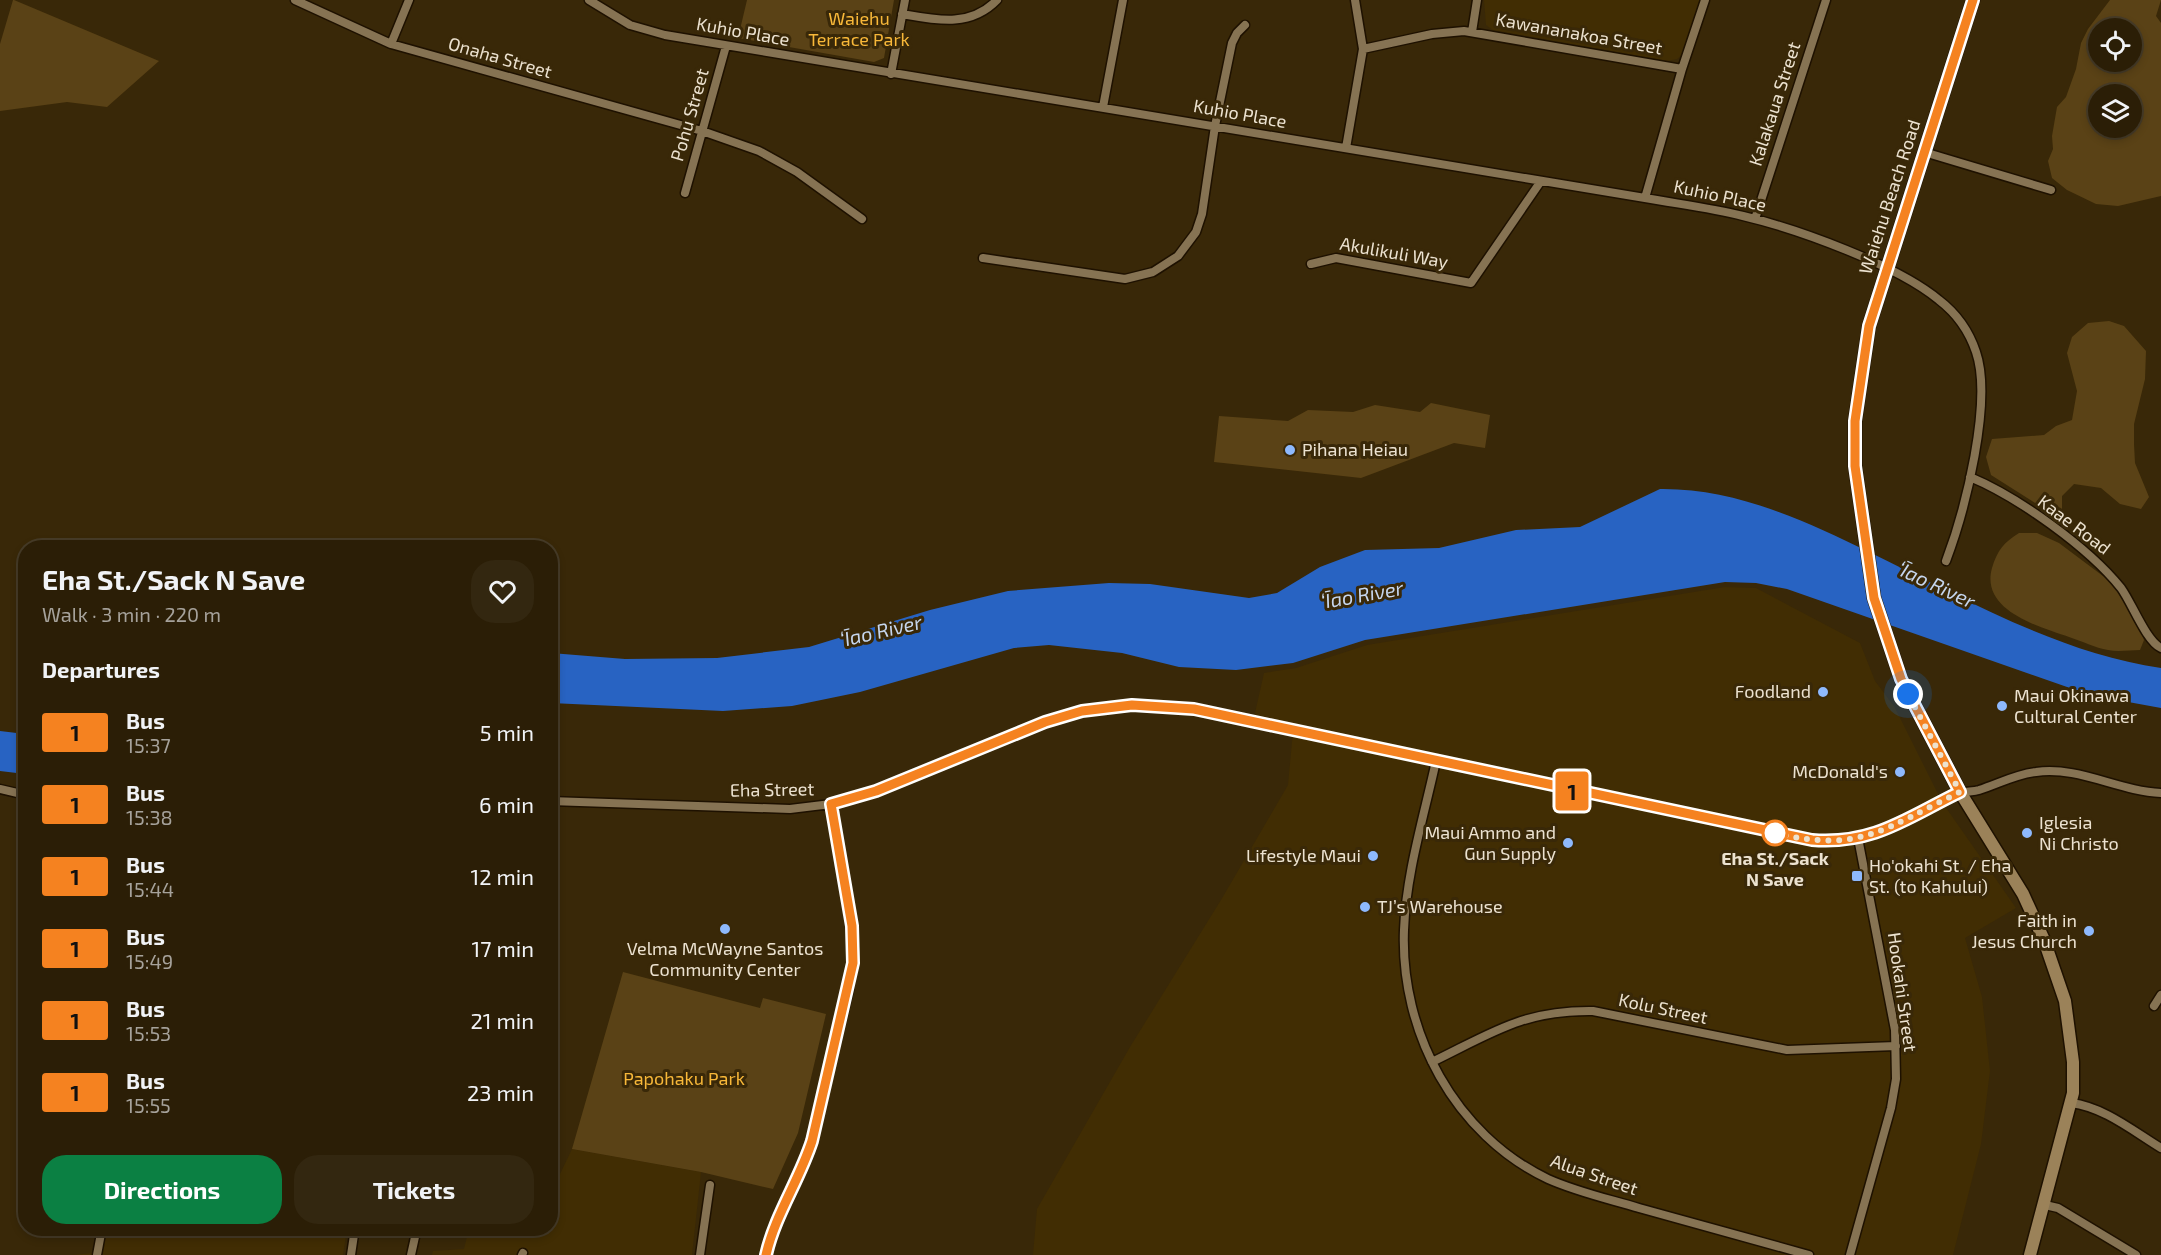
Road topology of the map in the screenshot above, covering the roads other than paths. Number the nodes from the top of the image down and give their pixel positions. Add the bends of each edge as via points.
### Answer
1 (295, 0) edge
2 (410, 0) edge
3 (589, 0) edge
4 (904, 0) edge
5 (996, 0) edge
6 (1123, 0) edge
7 (1355, 0) edge
8 (1477, 0) edge
9 (1705, 0) edge
10 (1826, 0) edge
11 (1973, 0) edge
12 (902, 14) junction
13 (1245, 25) dead end
14 (1472, 32) junction
15 (391, 44) junction
16 (726, 46) junction
17 (1363, 49) junction
18 (1682, 69) junction
19 (891, 74) junction
20 (1103, 107) junction
21 (1215, 126) junction
22 (702, 131) junction
23 (1346, 148) junction
24 (1924, 153) junction
25 (1541, 181) junction
26 (2051, 190) dead end
27 (685, 193) dead end
28 (1645, 198) junction
29 (862, 219) dead end
30 (1755, 219) junction
31 (983, 258) dead end
32 (1311, 264) dead end
33 (1885, 269) junction
34 (1970, 477) junction
35 (1946, 561) dead end
36 (2161, 648) edge
37 (1436, 761) junction
38 (0, 789) edge
39 (1960, 792) junction
40 (18, 793) edge
41 (2161, 793) edge
42 (558, 801) edge
43 (831, 804) junction
44 (1858, 838) junction
45 (2161, 995) edge
46 (2154, 1006) dead end
47 (1896, 1046) junction
48 (1432, 1062) junction
49 (2071, 1103) junction
50 (2161, 1148) edge
51 (710, 1185) dead end
52 (2045, 1205) junction
53 (101, 1236) edge
54 (354, 1236) edge
55 (415, 1236) edge
56 (97, 1255) edge
57 (351, 1255) edge
58 (411, 1255) edge
59 (700, 1255) edge
60 (766, 1255) edge
61 (1809, 1255) edge
62 (1850, 1255) edge
63 (2030, 1255) edge
64 (2136, 1255) edge

1 - 15 street, Onaha Street
2 - 15 street
3 - 16 street, Kuhio Place via 639,28
4 - 12 street
5 - 12 street via 981,13 960,20
6 - 20 street
7 - 17 street
8 - 14 street
9 - 18 street
10 - 30 street, Kalakaua Street
11 - 24 street, Waiehu Beach Road
12 - 19 street
13 - 21 street via 1232,43
14 - 17 street, Kawananakoa Street via 1432,34
14 - 18 street, Kawananakoa Street
15 - 22 street, Onaha Street
16 - 19 street, Kuhio Place
16 - 22 street, Pohu Street
17 - 23 street
18 - 28 street
19 - 20 street, Kuhio Place
20 - 21 street, Kuhio Place
21 - 23 street, Kuhio Place
21 - 31 street via 1200,224 1185,249 1162,267 1144,275 1115,279
22 - 27 street, Pohu Street
22 - 29 street, Onaha Street via 778,160
23 - 25 street, Kuhio Place
24 - 26 street
24 - 33 street, Waiehu Beach Road
25 - 28 street, Kuhio Place
25 - 32 street, Akulikuli Way via 1471,283 1336,258
28 - 30 street, Kuhio Place
30 - 33 street, Kuhio Place via 1844,249
33 - 34 street via 1939,299 1971,340 1982,390
33 - 39 street, Waiehu Beach Road via 1869,326 1855,421 1855,466 1863,532 1874,598 1901,679
34 - 35 street
34 - 36 street, Kaae Road via 1992,487 2086,550 2122,589 2151,640
37 - 43 street, Eha Street via 1194,709 1111,706 1045,722 876,791
37 - 44 street, Eha Street via 1794,837 1829,841
37 - 48 street, Alua Street via 1404,930 1410,1003
38 - 40 street
39 - 41 street, Eha Street via 1978,790 2022,774 2049,771
39 - 44 street, Eha Street via 1897,826
39 - 49 street, Waiehu Beach Road via 2023,894 2051,959 2070,1022
42 - 43 street, Eha Street via 790,809
43 - 60 street via 852,926 853,963 812,1141 774,1225
44 - 47 street, Hookahi Street
45 - 46 street
47 - 48 street, Kolu Street via 1787,1050 1593,1011 1563,1010 1507,1024
47 - 62 street, Hookahi Street via 1891,1108
48 - 61 street, Alua Street via 1460,1107 1489,1139 1548,1179
49 - 50 street via 2100,1111
49 - 52 street, Waiehu Beach Road
51 - 59 street
52 - 63 street, Waiehu Beach Road
52 - 64 street via 2058,1208
53 - 56 street
54 - 57 street
55 - 58 street

